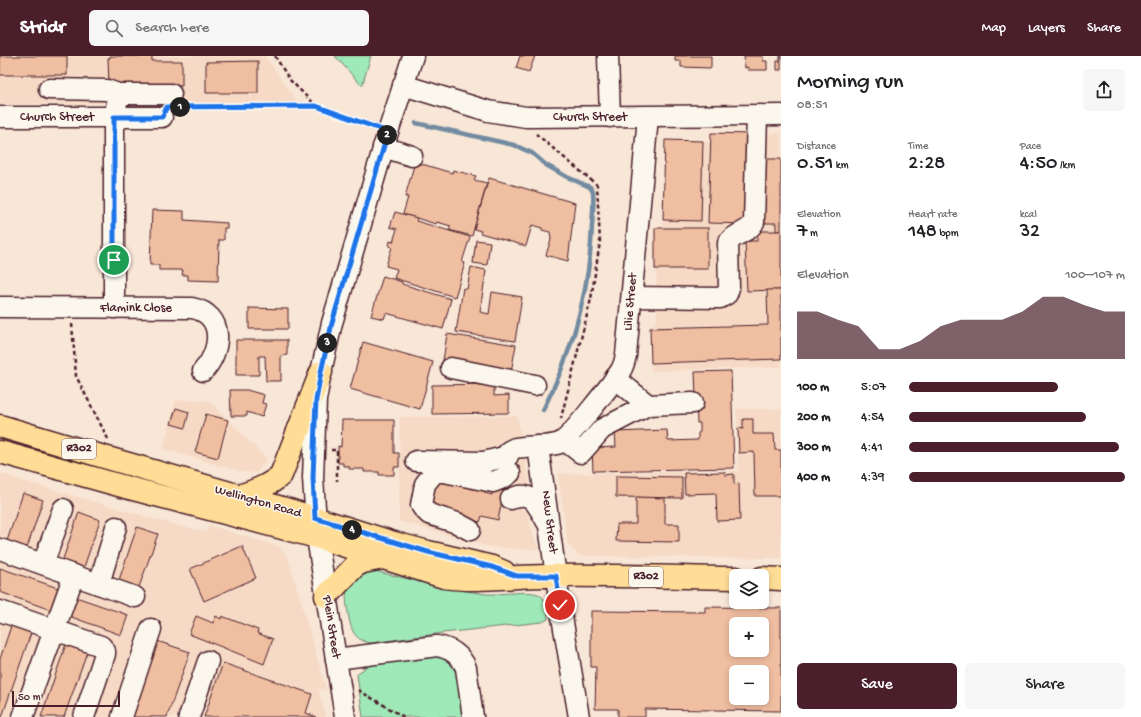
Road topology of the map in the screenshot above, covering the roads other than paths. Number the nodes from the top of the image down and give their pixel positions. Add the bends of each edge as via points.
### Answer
1 (412, 56) edge
2 (608, 56) edge
3 (403, 85) junction
4 (49, 89) dead end
5 (118, 94) junction
6 (171, 94) dead end
7 (648, 116) junction
8 (757, 116) junction
9 (781, 116) edge
10 (0, 117) edge
11 (114, 117) junction
12 (162, 117) road end
13 (610, 117) junction
14 (386, 140) junction
15 (412, 156) dead end
16 (632, 297) junction
17 (0, 307) edge
18 (114, 308) junction
19 (451, 368) dead end
20 (203, 371) dead end
21 (321, 372) junction
22 (615, 378) junction
23 (535, 385) dead end
24 (692, 403) dead end
25 (648, 405) junction
26 (0, 426) edge
27 (564, 440) junction
28 (538, 446) junction
29 (0, 452) edge
30 (509, 460) junction
31 (416, 461) dead end
32 (239, 496) junction
33 (511, 499) dead end
34 (62, 509) dead end
35 (549, 526) junction
36 (116, 527) dead end
37 (316, 528) junction
38 (470, 530) dead end
39 (0, 549) edge
40 (384, 558) junction
41 (43, 564) junction
42 (74, 575) junction
43 (517, 576) junction
44 (556, 576) junction
45 (729, 578) edge
46 (769, 578) edge
47 (781, 579) edge
48 (99, 584) junction
49 (326, 596) junction
50 (135, 597) dead end
51 (0, 611) edge
52 (54, 629) junction
53 (151, 629) dead end
54 (336, 659) junction
55 (208, 661) dead end
56 (23, 717) edge
57 (84, 717) edge
58 (122, 717) edge
59 (189, 717) edge
60 (345, 717) edge
61 (473, 717) edge
62 (579, 717) edge

1 - 3 street, Plein Street
2 - 13 street
3 - 13 street, Church Street via 488,111 526,117
3 - 14 street, Plein Street
4 - 5 street via 107,90
5 - 6 street
5 - 11 street
7 - 8 street, Church Street
7 - 13 street, Church Street
7 - 16 street, Lilie Street
8 - 9 street, Church Street
8 - 16 street via 754,222 749,229 733,237 728,243 727,294 720,298
10 - 11 street, Church Street
11 - 12 street, Church Street
11 - 18 street
14 - 15 street
14 - 21 street, Plein Street via 332,323
16 - 22 street, Lilie Street via 626,355 622,368
17 - 18 street, Flamink Close
18 - 20 street, Flamink Close via 192,308 203,311 217,330 213,357
19 - 23 street
21 - 32 main road via 281,475 264,487
21 - 37 street, Plein Street via 316,400 313,478
22 - 25 street
22 - 27 street, Lilie Street
24 - 25 street
25 - 27 street via 602,429 581,453
26 - 32 main road, Wellington Road / R302
27 - 28 street via 560,443
28 - 30 street via 515,448
28 - 35 street, New Street
29 - 37 main road, Wellington Road / R302 via 128,488
30 - 31 street
30 - 38 street via 503,478 493,482 438,472 425,484 422,508 429,514
32 - 37 main road, Wellington Road / R302
33 - 35 street via 520,495 529,497 536,503
34 - 41 street
35 - 44 street, New Street
36 - 48 street
37 - 40 main road, Wellington Road / R302
37 - 43 main road, Wellington Road / R302 via 492,567
37 - 49 street, Plein Street
39 - 41 street
40 - 43 main road, Wellington Road / R302 via 444,577 463,580
40 - 49 main road via 355,566
41 - 42 street
42 - 48 street
42 - 52 street
43 - 44 main road, Wellington Road / R302
44 - 45 main road, Wellington Road / R302
44 - 62 street, New Street
46 - 47 main road
48 - 50 street
49 - 54 street, Plein Street
51 - 52 street
52 - 56 street
52 - 57 street via 101,646 105,651
53 - 58 street
54 - 60 street, Plein Street
54 - 61 street via 445,647 452,650 466,668
55 - 59 street

